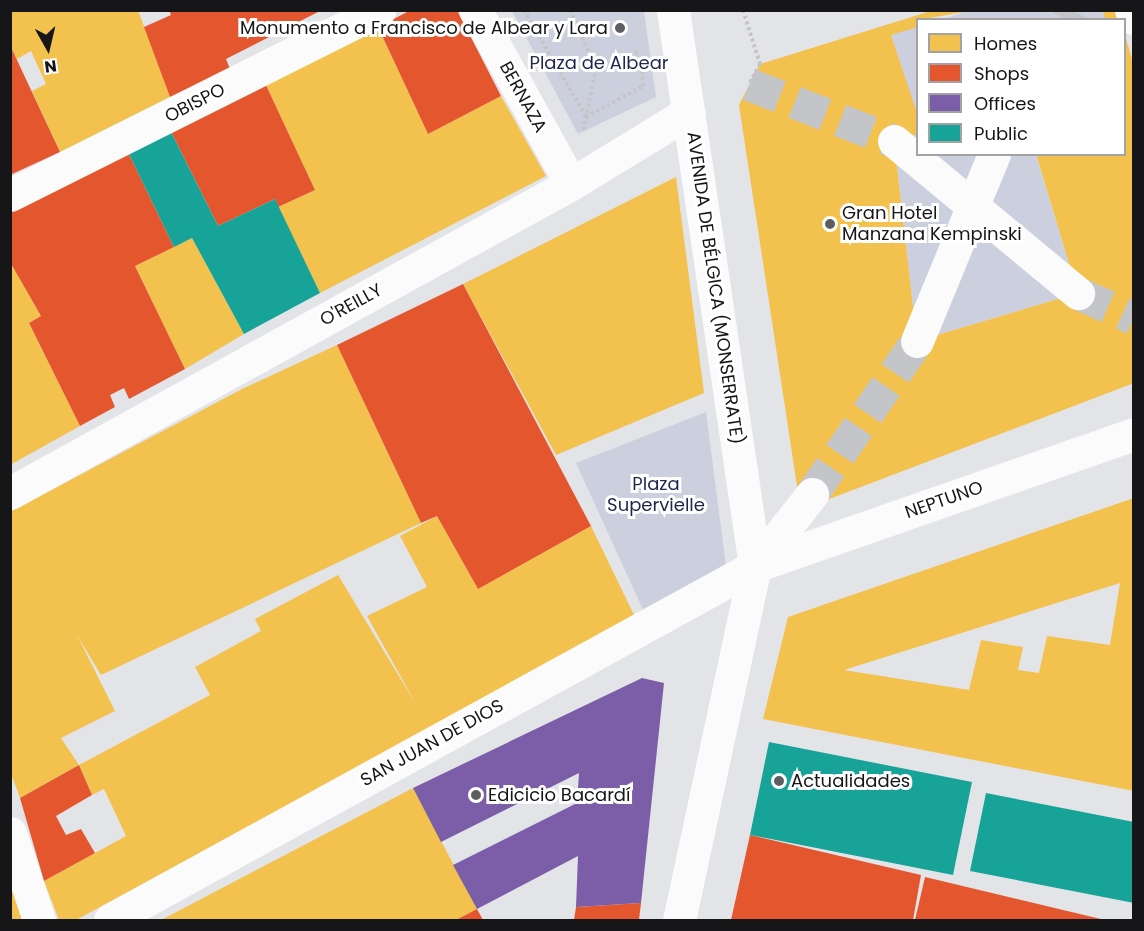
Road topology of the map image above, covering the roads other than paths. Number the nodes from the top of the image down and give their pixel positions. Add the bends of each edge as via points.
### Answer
1 (379, 10) edge
2 (475, 10) edge
3 (673, 10) edge
4 (1131, 10) edge
5 (1134, 18) edge
6 (689, 112) junction
7 (894, 141) tunnel mouth
8 (993, 156) edge
9 (571, 183) junction
10 (10, 195) edge
11 (972, 201) junction
12 (1078, 292) tunnel mouth
13 (917, 341) tunnel mouth
14 (1134, 434) edge
15 (10, 493) edge
16 (812, 494) tunnel mouth
17 (755, 566) junction
18 (10, 833) edge
19 (39, 921) edge
20 (110, 921) edge
21 (679, 921) edge

1 - 10 street, OBISPO
2 - 9 street, BERNAZA
3 - 6 street, AVENIDA DE BÉLGICA (MONSERRATE)
4 - 5 street
6 - 9 street, O'REILLY
6 - 17 street, AVENIDA DE BÉLGICA (MONSERRATE)
7 - 11 street
8 - 11 street
9 - 15 street, O'REILLY
11 - 12 street
11 - 13 street
14 - 17 street, NEPTUNO
16 - 17 street
17 - 20 street, SAN JUAN DE DIOS
17 - 21 street
18 - 19 street

